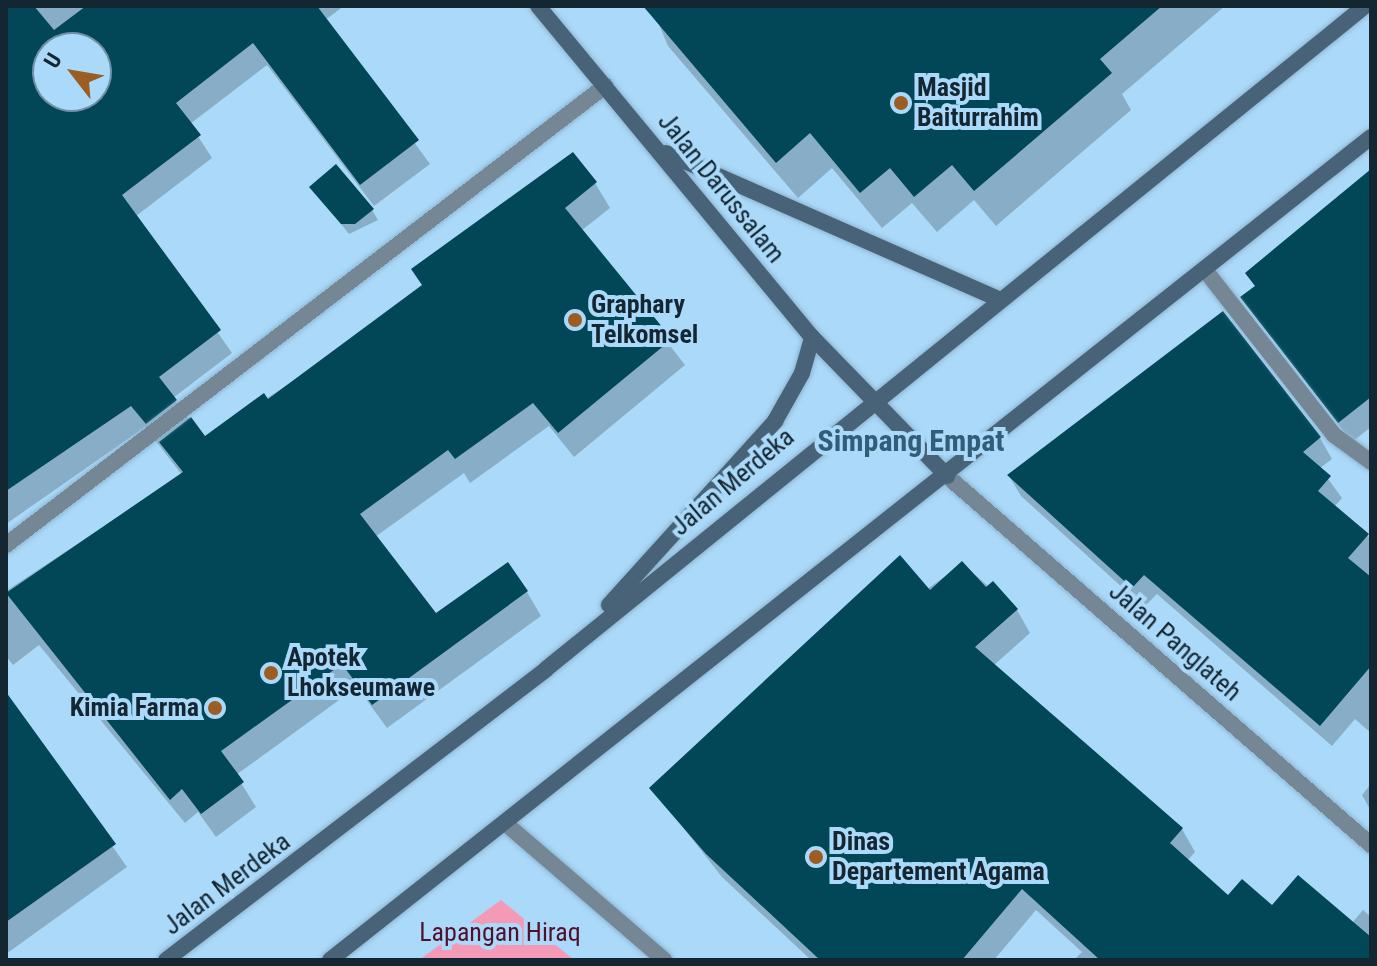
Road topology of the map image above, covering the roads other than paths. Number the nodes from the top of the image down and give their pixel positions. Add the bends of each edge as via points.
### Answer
1 (538, 6) edge
2 (1365, 6) edge
3 (605, 86) junction
4 (1371, 137) edge
5 (661, 151) junction
6 (1205, 270) junction
7 (996, 298) junction
8 (812, 337) junction
9 (868, 401) junction
10 (1371, 462) edge
11 (947, 476) junction
12 (6, 545) edge
13 (546, 669) junction
14 (505, 823) junction
15 (1371, 845) edge
16 (166, 960) edge
17 (330, 960) edge
18 (664, 960) edge

1 - 3 main road, Jalan Darussalam
2 - 7 main road, Jalan Merdeka
3 - 5 main road, Jalan Darussalam
3 - 12 street
4 - 6 main road
5 - 7 main road
5 - 8 main road, Jalan Darussalam
6 - 10 street via 1334,435
6 - 11 main road
7 - 9 main road, Jalan Merdeka
8 - 9 main road, Jalan Darussalam
8 - 13 main road via 802,373 775,421
9 - 11 main road, Jalan Darussalam
9 - 13 main road, Jalan Merdeka
11 - 14 main road
11 - 15 street, Jalan Panglateh
13 - 16 main road, Jalan Merdeka
14 - 17 main road
14 - 18 street

